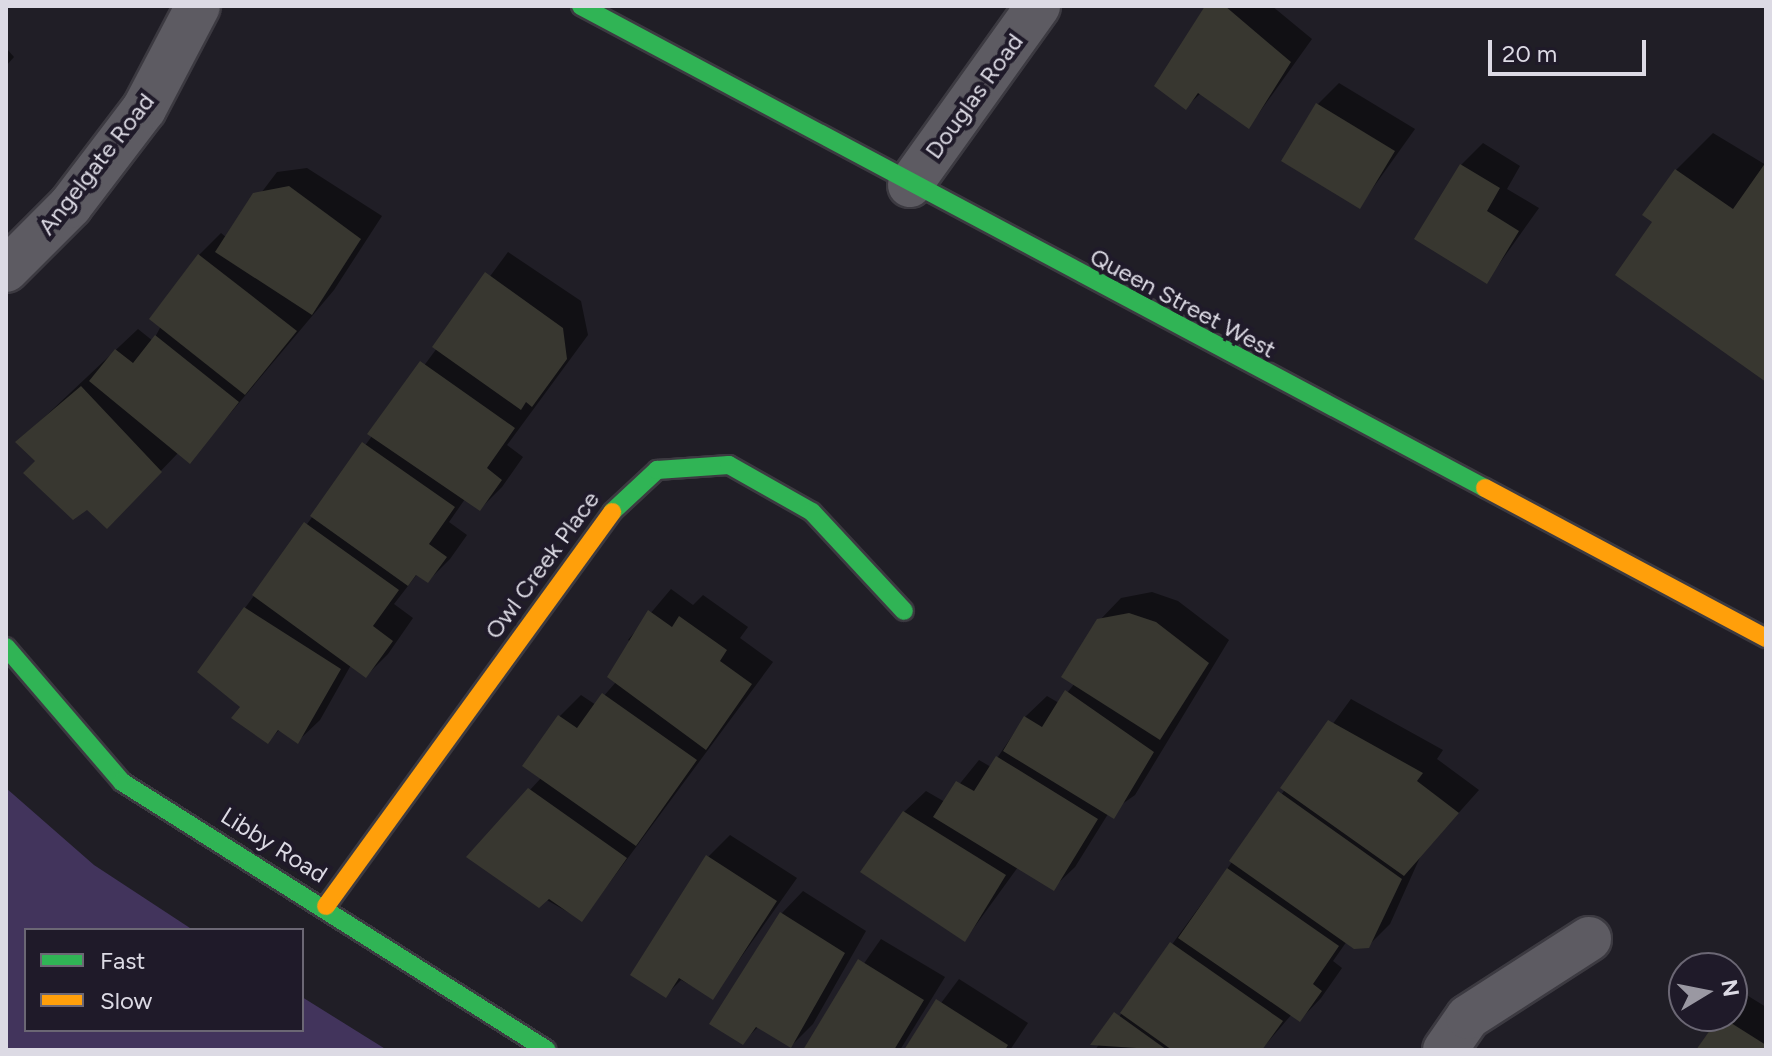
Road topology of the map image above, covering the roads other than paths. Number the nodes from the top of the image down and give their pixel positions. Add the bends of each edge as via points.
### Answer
1 (198, 6) edge
2 (581, 6) edge
3 (1038, 6) edge
4 (910, 185) junction
5 (6, 270) edge
6 (904, 611) dead end
7 (1766, 638) edge
8 (6, 647) edge
9 (326, 906) junction
10 (1589, 939) dead end
11 (547, 1050) edge
12 (1445, 1050) edge

1 - 5 street, Angelgate Road via 144,109 70,206
2 - 4 street, Queen Street West
3 - 4 street, Douglas Road
4 - 7 street, Queen Street West
6 - 9 street, Owl Creek Place via 812,512 772,486 729,465 692,462 657,470 599,525
8 - 9 street, Libby Road via 122,782
9 - 11 street, Libby Road
10 - 12 street via 1468,1017

